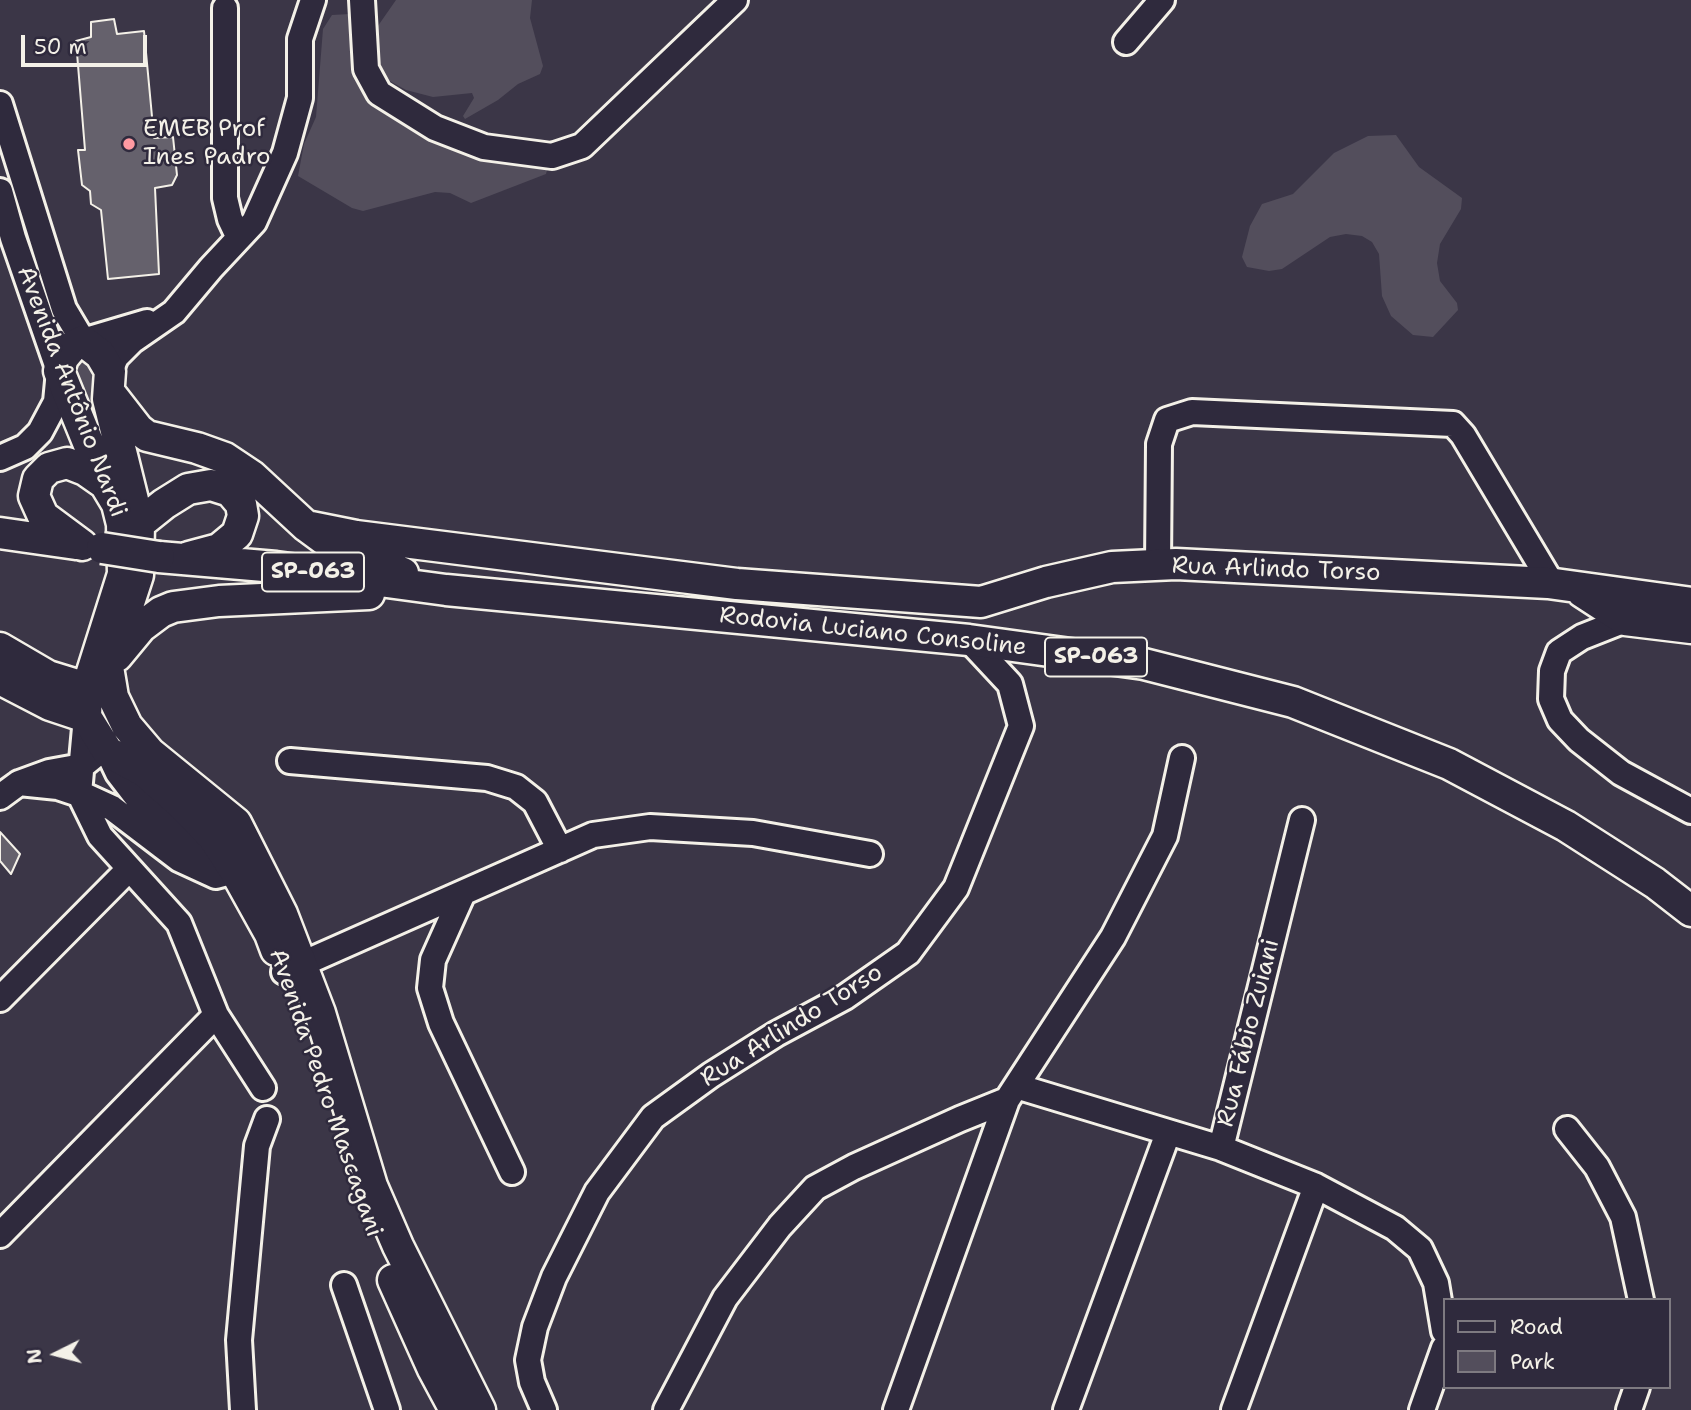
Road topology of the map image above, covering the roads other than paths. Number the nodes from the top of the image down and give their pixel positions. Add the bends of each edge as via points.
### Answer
1 (313, 0) edge
2 (362, 0) edge
3 (736, 0) edge
4 (1162, 0) edge
5 (225, 8) dead end
6 (1126, 42) dead end
7 (0, 104) edge
8 (0, 191) edge
9 (239, 238) junction
10 (174, 312) junction
11 (83, 341) junction
12 (59, 372) junction
13 (109, 387) junction
14 (75, 409) junction
15 (40, 432) junction
16 (0, 442) edge
17 (0, 458) edge
18 (105, 484) junction
19 (139, 524) junction
20 (306, 526) junction
21 (0, 533) edge
22 (92, 547) junction
23 (169, 558) junction
24 (1158, 566) junction
25 (1564, 586) junction
26 (446, 590) junction
27 (1691, 603) edge
28 (1625, 620) junction
29 (1691, 628) edge
30 (969, 640) junction
31 (0, 648) edge
32 (0, 678) edge
33 (97, 698) junction
34 (150, 753) junction
35 (98, 755) junction
36 (1182, 758) dead end
37 (290, 761) dead end
38 (9, 790) edge
39 (83, 795) junction
40 (138, 799) junction
41 (1691, 811) edge
42 (1302, 820) dead end
43 (560, 850) junction
44 (870, 854) dead end
45 (238, 860) junction
46 (129, 869) junction
47 (463, 893) junction
48 (1691, 911) edge
49 (293, 969) junction
50 (0, 999) edge
51 (216, 1015) junction
52 (262, 1088) dead end
53 (1012, 1093) junction
54 (267, 1119) dead end
55 (960, 1119) junction
56 (1567, 1129) dead end
57 (1168, 1133) junction
58 (992, 1142) junction
59 (1221, 1148) junction
60 (512, 1172) dead end
61 (1317, 1186) junction
62 (0, 1234) edge
63 (344, 1285) dead end
64 (1641, 1298) edge
65 (1442, 1319) edge
66 (1442, 1354) edge
67 (1636, 1389) edge
68 (243, 1410) edge
69 (387, 1410) edge
70 (455, 1410) edge
71 (480, 1410) edge
72 (544, 1410) edge
73 (666, 1410) edge
74 (896, 1410) edge
75 (1066, 1410) edge
76 (1234, 1410) edge
77 (1422, 1410) edge
78 (1629, 1410) edge

1 - 9 street via 300,39 300,98 285,153 254,222
2 - 3 street via 366,69 379,93 435,128 484,146 552,156 582,146
4 - 6 street
5 - 9 street via 225,198
7 - 11 street, Avenida Antônio Nardi via 64,309
8 - 12 street, Avenida Antônio Nardi
9 - 10 street
10 - 11 street
10 - 13 street via 116,357
11 - 12 main road via 63,358
11 - 13 main road, Avenida Antônio Nardi via 100,354
12 - 14 main road, Avenida Antônio Nardi
12 - 15 street via 56,402
13 - 14 main road via 103,409 84,413
13 - 19 main road, Avenida Antônio Nardi
13 - 20 main road via 147,436 212,453 236,465
14 - 18 main road, Avenida Antônio Nardi
15 - 16 street
15 - 17 street via 26,447
18 - 22 main road via 67,463 49,468 38,479 34,496 43,516
18 - 33 main road, Avenida Antônio Nardi via 117,503 122,524 123,573
19 - 23 main road via 198,486 221,487 236,496 243,516 237,534 219,549
19 - 33 main road, Avenida Antônio Nardi via 138,575
20 - 24 main road, Rua Arlindo Torso via 737,584 981,602 1112,567
20 - 26 main road via 344,550
21 - 22 main road, Rodovia Luciano Consoline / SP-063
22 - 23 main road, Rodovia Luciano Consoline / SP-063, bridge
23 - 26 main road, Rodovia Luciano Consoline / SP-063
24 - 25 main road, Rua Arlindo Torso
24 - 25 street via 1159,443 1167,420 1192,412 1453,424
25 - 27 main road, Rua Arlindo Torso
25 - 28 main road
26 - 30 main road, Rodovia Luciano Consoline / SP-063
26 - 33 main road via 173,607 130,638
28 - 29 main road
28 - 41 street via 1559,652 1550,699 1560,720 1579,740 1621,773
30 - 48 main road, Rodovia Luciano Consoline / SP-063 via 1144,664 1293,702 1449,764 1566,826
30 - 72 street, Rua Arlindo Torso via 1010,684 1021,726 956,888 908,953 653,1116 597,1192 535,1327 528,1360
31 - 33 main road
32 - 33 main road via 50,705
33 - 34 main road, Avenida Pedro Mascagani
33 - 35 main road
34 - 35 main road via 130,746
34 - 45 main road, Avenida Pedro Mascagani via 236,823
35 - 38 street
35 - 39 street
35 - 40 street
35 - 45 main road, Avenida Pedro Mascagani via 145,772
36 - 53 street via 1165,836 1113,937
37 - 43 street via 486,778 516,787 535,802
38 - 39 street via 58,787
39 - 40 street via 104,791
39 - 45 street via 112,808 179,859 216,876
39 - 46 street via 100,836
40 - 45 street via 204,848
42 - 59 street, Rua Fábio Zuiani
43 - 44 street via 593,835 650,827 753,833
43 - 47 street
45 - 49 main road, Avenida Pedro Mascagani via 270,934
46 - 50 street
46 - 51 street via 179,923
47 - 49 street
47 - 60 street via 433,960 430,988 441,1023
49 - 70 main road, Avenida Pedro Mascagani via 309,1038 363,1212
49 - 71 main road, Avenida Pedro Mascagani via 320,1013 372,1186
51 - 52 street
51 - 62 street
53 - 55 street
53 - 57 street
53 - 58 street
54 - 68 street via 257,1146 239,1340
55 - 58 street
55 - 73 street via 815,1188 725,1298
56 - 64 street via 1597,1167 1623,1217
57 - 59 street
57 - 75 street
58 - 74 street
59 - 61 street, Rua Fábio Zuiani
61 - 65 street, Rua Fábio Zuiani via 1395,1228 1420,1249 1436,1283
61 - 76 street
63 - 69 street
66 - 77 street
67 - 78 street

